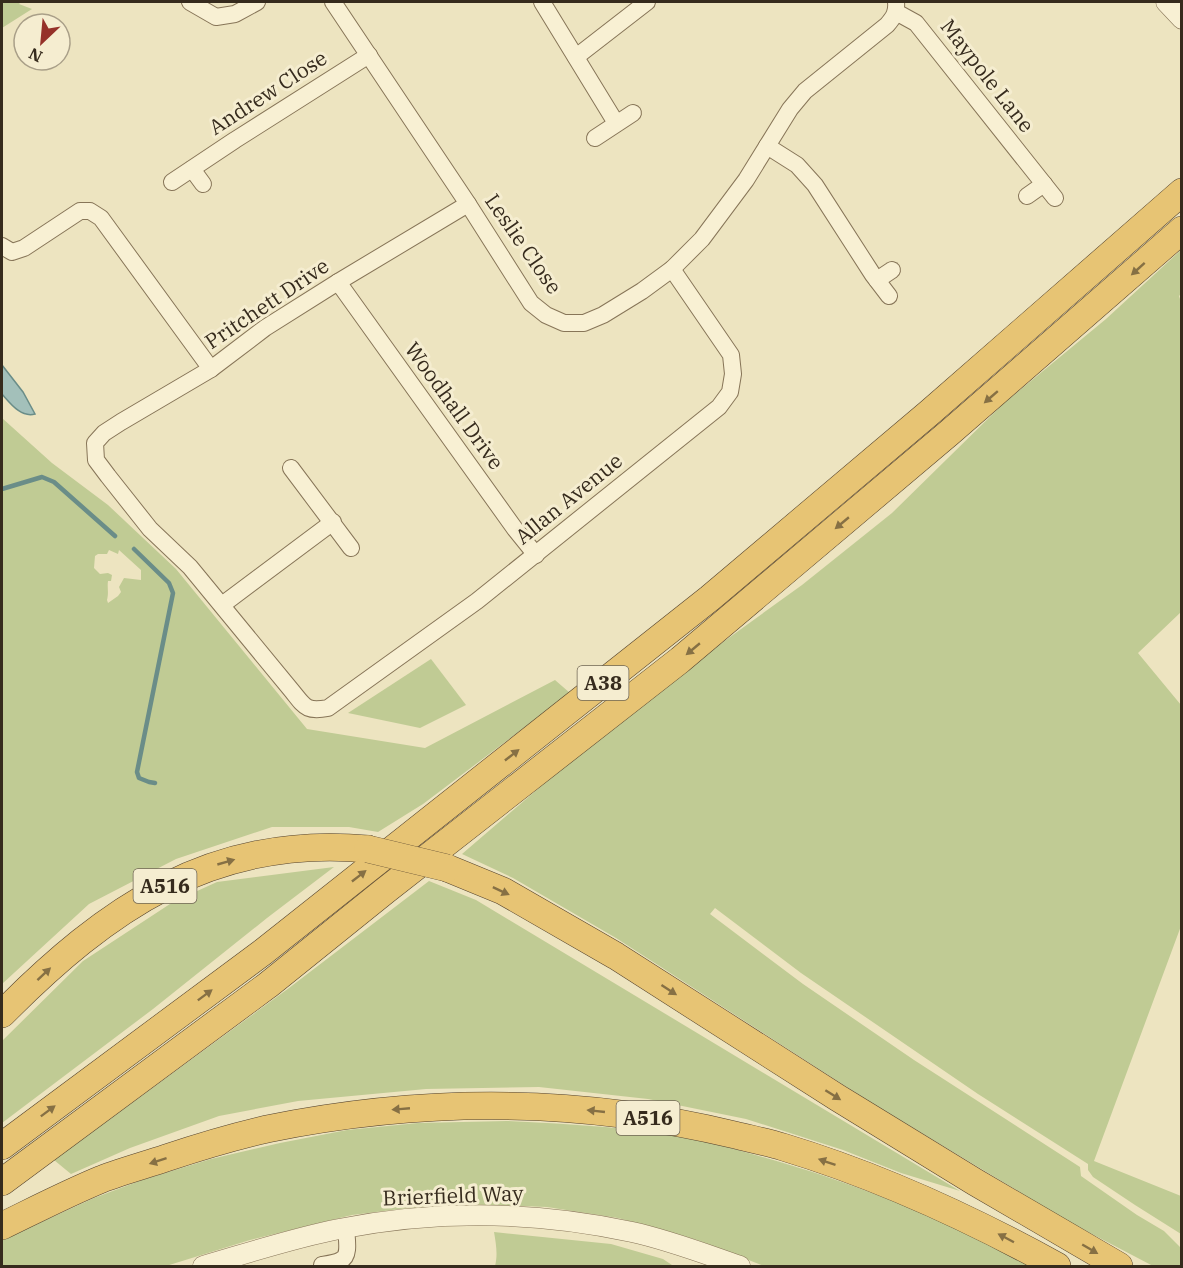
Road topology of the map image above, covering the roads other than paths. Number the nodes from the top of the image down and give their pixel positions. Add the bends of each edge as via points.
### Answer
1 (190, 2) edge
2 (257, 2) edge
3 (333, 2) edge
4 (542, 2) edge
5 (647, 2) edge
6 (1166, 2) edge
7 (896, 7) edge
8 (1182, 19) edge
9 (369, 55) junction
10 (576, 57) junction
11 (633, 112) dead end
12 (616, 123) junction
13 (595, 138) dead end
14 (767, 146) junction
15 (192, 169) junction
16 (172, 183) dead end
17 (203, 184) dead end
18 (1044, 184) junction
19 (1182, 192) edge
20 (1028, 196) dead end
21 (1055, 198) dead end
22 (468, 204) junction
23 (1182, 230) edge
24 (2, 246) edge
25 (672, 269) junction
26 (892, 270) dead end
27 (877, 280) junction
28 (338, 282) junction
29 (889, 296) dead end
30 (211, 369) junction
31 (291, 468) dead end
32 (333, 522) junction
33 (351, 548) dead end
34 (536, 555) junction
35 (222, 605) junction
36 (2, 1014) edge
37 (2, 1146) edge
38 (2, 1182) edge
39 (2, 1226) edge
40 (346, 1227) junction
41 (696, 1259) edge
42 (203, 1266) edge
43 (322, 1266) edge
44 (740, 1266) edge
45 (1057, 1266) edge
46 (1119, 1266) edge

1 - 2 street via 216,17 235,15
3 - 9 street, Leslie Close
4 - 10 street
5 - 10 street
6 - 8 street
7 - 14 street, Leslie Close via 887,25 805,91
7 - 18 street, Maypole Lane via 916,22
9 - 15 street, Andrew Close
9 - 22 street, Leslie Close
10 - 12 street
11 - 12 street
12 - 13 street
14 - 25 street, Leslie Close via 702,239
14 - 27 street via 796,165 815,186
15 - 16 street, Andrew Close
15 - 17 street
18 - 20 street
18 - 21 street, Maypole Lane
37 -> 19 highway, A38 via 263,952 710,598
22 - 25 street, Leslie Close via 531,303 564,323 584,322 603,315
22 - 28 street, Pritchett Drive
23 -> 38 highway, A38 via 680,660 268,985
24 - 30 street via 12,252 24,248 80,211 90,210 100,218
25 - 34 street, Allan Avenue via 731,355 730,392 719,407
26 - 27 street
27 - 29 street
28 - 30 street, Pritchett Drive via 265,328
28 - 34 street, Woodhall Drive
30 - 35 street, Pritchett Drive via 121,422 95,443 96,460 108,476 150,529
31 - 32 street
32 - 33 street
32 - 35 street
34 - 35 street, Allan Avenue via 328,708 314,711 304,706
36 -> 46 highway, A516, bridge via 93,931 174,881 205,868 259,854 316,847 368,849 447,868 503,891 616,956 838,1098
45 -> 39 highway, A516 via 915,1195 782,1147 633,1115 513,1105 396,1110 265,1130 103,1179
40 - 41 street, Brierfield Way via 415,1217 496,1215 555,1219 634,1232
40 - 42 street, Brierfield Way
40 - 43 street via 345,1258
41 - 44 street, Brierfield Way

